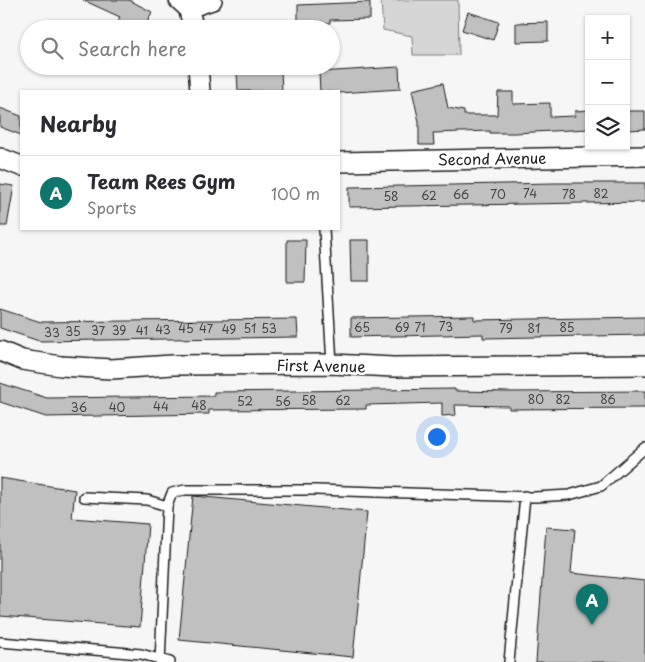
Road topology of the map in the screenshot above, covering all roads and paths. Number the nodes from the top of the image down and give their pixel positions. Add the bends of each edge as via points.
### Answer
1 (212, 0) edge
2 (184, 4) edge
3 (190, 20) edge
4 (199, 75) edge
5 (200, 90) edge
6 (645, 156) edge
7 (0, 158) edge
8 (340, 162) edge
9 (20, 166) edge
10 (324, 230) edge
11 (0, 352) edge
12 (332, 364) junction
13 (645, 364) edge
14 (645, 448) edge
15 (525, 496) junction
16 (84, 497) dead end
17 (167, 506) junction
18 (0, 642) edge
19 (164, 661) edge
20 (508, 662) edge

1 - 2 street
2 - 3 street
4 - 5 street
6 - 8 street, Second Avenue
7 - 9 street
10 - 12 lane
11 - 12 street, First Avenue via 22,360 61,366 111,368
12 - 13 street, First Avenue via 393,367
14 - 15 lane via 600,486 569,495
15 - 17 lane via 184,490 172,493
15 - 20 lane
16 - 17 lane via 147,500
17 - 19 lane
18 - 19 lane via 141,654

